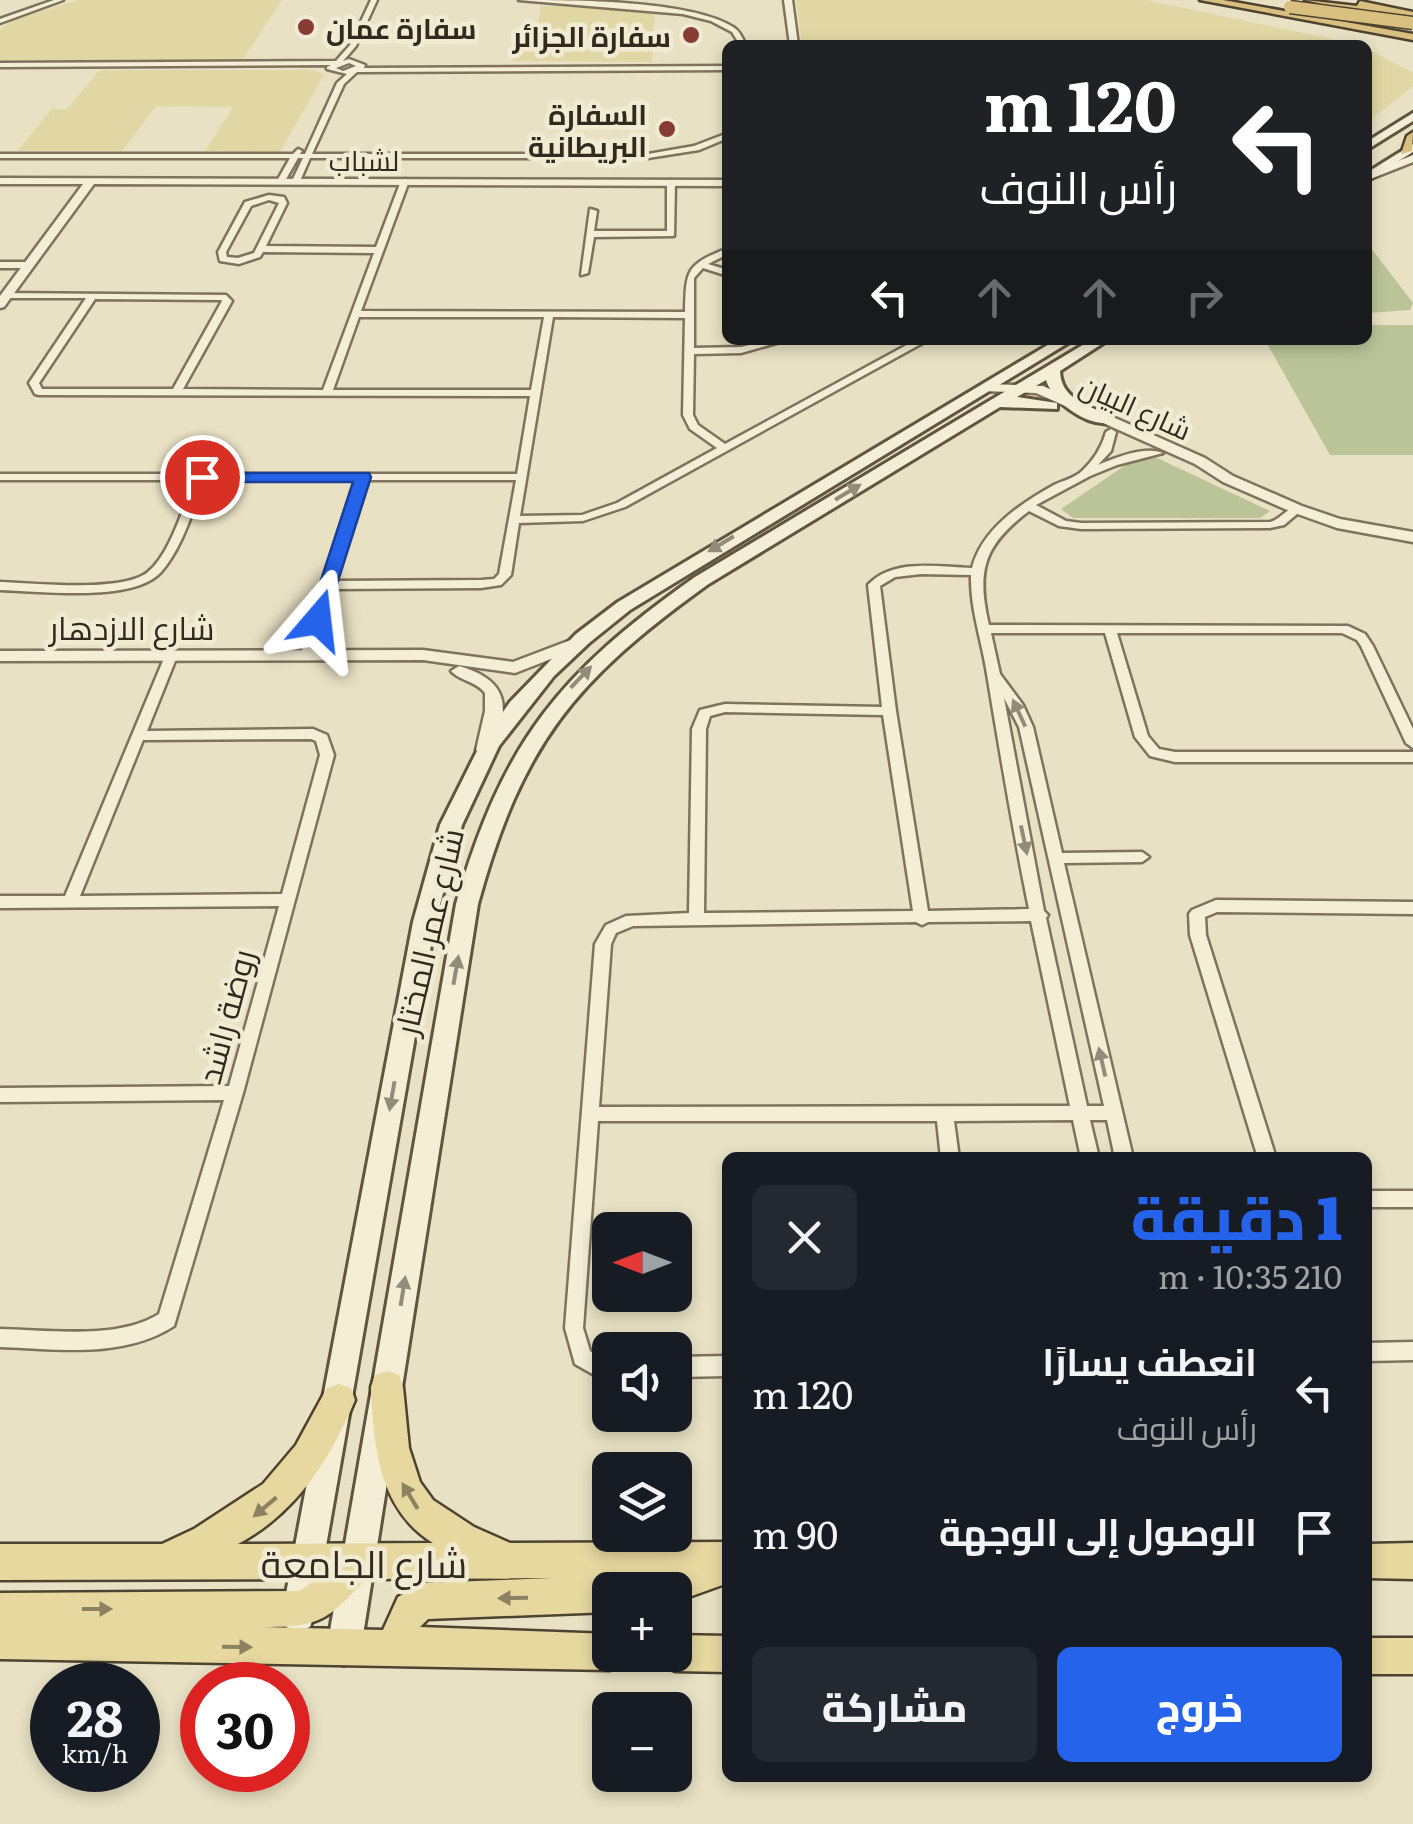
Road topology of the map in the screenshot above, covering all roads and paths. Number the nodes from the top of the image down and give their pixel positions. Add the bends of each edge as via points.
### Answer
1 (48, 0) edge
2 (60, 0) edge
3 (374, 0) edge
4 (522, 0) edge
5 (542, 0) edge
6 (780, 0) edge
7 (788, 0) edge
8 (1205, 0) edge
9 (1252, 0) edge
10 (1310, 0) edge
11 (1340, 0) edge
12 (1367, 0) edge
13 (384, 1) edge
14 (1287, 3) edge
15 (1413, 6) edge
16 (0, 18) edge
17 (1413, 22) edge
18 (1409, 37) edge
19 (744, 40) edge
20 (746, 40) edge
21 (785, 40) edge
22 (793, 40) edge
23 (0, 66) edge
24 (358, 66) junction
25 (335, 67) junction
26 (722, 67) edge
27 (1413, 116) edge
28 (1413, 136) edge
29 (722, 141) edge
30 (1372, 143) edge
31 (1411, 152) edge
32 (0, 158) edge
33 (300, 158) junction
34 (1372, 175) edge
35 (0, 181) edge
36 (281, 181) junction
37 (296, 181) junction
38 (404, 181) junction
39 (91, 182) junction
40 (671, 182) junction
41 (722, 183) edge
42 (593, 211) dead end
43 (590, 234) junction
44 (261, 250) junction
45 (380, 250) junction
46 (722, 253) edge
47 (29, 264) junction
48 (701, 264) junction
49 (0, 265) edge
50 (722, 270) edge
51 (584, 273) dead end
52 (93, 295) junction
53 (3, 300) edge
54 (357, 314) junction
55 (549, 314) junction
56 (690, 314) junction
57 (762, 345) edge
58 (914, 345) edge
59 (1060, 345) edge
60 (1093, 345) edge
61 (689, 351) junction
62 (1054, 368) junction
63 (1018, 379) junction
64 (176, 392) junction
65 (328, 392) junction
66 (536, 393) junction
67 (987, 398) junction
68 (1052, 406) junction
69 (1107, 426) junction
70 (725, 449) junction
71 (1158, 452) junction
72 (0, 477) edge
73 (202, 477) junction
74 (363, 477) junction
75 (522, 477) junction
76 (1228, 478) junction
77 (1078, 480) junction
78 (1029, 506) junction
79 (1297, 509) junction
80 (514, 520) junction
81 (1413, 537) edge
82 (977, 572) junction
83 (328, 585) junction
84 (0, 586) edge
85 (1110, 629) junction
86 (985, 630) junction
87 (576, 643) junction
88 (0, 656) edge
89 (171, 656) junction
90 (306, 656) junction
91 (383, 658) junction
92 (994, 675) junction
93 (889, 710) junction
94 (139, 736) junction
95 (1413, 743) edge
96 (485, 750) junction
97 (1413, 758) edge
98 (1008, 763) junction
99 (1034, 763) junction
100 (1142, 857) dead end
101 (1056, 858) junction
102 (286, 900) junction
103 (0, 902) edge
104 (70, 902) junction
105 (1413, 908) edge
106 (1040, 916) junction
107 (922, 919) junction
108 (696, 920) junction
109 (235, 1093) junction
110 (0, 1095) edge
111 (1080, 1112) junction
112 (944, 1113) junction
113 (1114, 1113) junction
114 (592, 1114) junction
115 (949, 1152) edge
116 (1089, 1152) edge
117 (1123, 1152) edge
118 (1265, 1152) edge
119 (1372, 1199) edge
120 (1413, 1199) edge
121 (0, 1338) edge
122 (1372, 1352) edge
123 (1413, 1352) edge
124 (592, 1363) edge
125 (722, 1366) edge
126 (692, 1367) edge
127 (387, 1387) junction
128 (339, 1400) junction
129 (521, 1560) junction
130 (161, 1561) junction
131 (1372, 1561) edge
132 (1413, 1561) edge
133 (0, 1562) edge
134 (307, 1562) junction
135 (358, 1562) junction
136 (722, 1563) edge
137 (722, 1566) edge
138 (692, 1581) edge
139 (592, 1595) edge
140 (299, 1608) junction
141 (0, 1611) edge
142 (0, 1641) edge
143 (292, 1648) junction
144 (344, 1648) junction
145 (404, 1649) junction
146 (592, 1652) edge
147 (692, 1653) edge
148 (722, 1654) edge
149 (1372, 1656) edge
150 (1413, 1656) edge

1 - 16 street
2 - 16 street
3 - 25 street
4 - 19 street via 704,11 736,25
5 - 20 street via 689,6 724,14 747,30
6 - 21 street
7 - 22 street
8 - 18 highway
9 - 14 highway
10 - 17 highway
11 - 17 highway
12 - 15 highway
13 - 24 street via 357,53
14 - 17 highway, bridge
23 - 25 street
24 - 25 street
24 - 26 street
24 - 33 street via 341,83
25 - 33 street
27 - 30 main road
28 - 31 highway
29 - 33 street via 658,159
31 - 34 main road
32 - 33 street
33 - 36 street
33 - 37 street
35 - 39 street, لشباب
36 - 37 street, لشباب
36 - 39 street, لشباب
37 - 38 street, لشباب
38 - 40 street, لشباب
38 - 45 street
39 - 47 street
40 - 41 street, لشباب
40 - 43 street via 671,234
42 - 43 street
43 - 51 street
44 - 44 street via 283,203 281,198 248,204 221,256 244,260
44 - 45 street
45 - 54 street
46 - 48 street
47 - 49 street
47 - 53 street
48 - 50 street
48 - 56 street via 690,278
52 - 53 street
52 - 64 street via 226,299
52 - 64 street via 35,389
54 - 55 street
54 - 65 street
55 - 56 street
55 - 66 street
56 - 61 street
57 - 61 street
58 - 70 street
59 - 63 main road, شارع عمر المختار
60 - 62 main road, شارع عمر المختار
61 - 70 street via 690,422
62 - 63 main road, شارع عمر المختار
62 - 69 main road via 1057,394
63 - 67 main road, شارع عمر المختار
63 - 68 street, شارع البيان
63 - 69 street, شارع البيان
64 - 65 street
65 - 66 street
66 - 75 street
67 - 68 main road
67 -> 87 main road, شارع عمر المختار via 656,584
127 -> 67 main road, شارع عمر المختار via 467,904 494,812 526,748 573,684 647,617
68 - 69 street, شارع البيان
69 - 71 street, شارع البيان
69 - 76 street, شارع البيان
69 - 77 street via 1106,451
70 - 80 street via 606,512
71 - 76 street, شارع البيان
71 - 77 street via 1123,457
72 - 73 street
73 - 74 street
73 - 84 street via 159,568 145,581
74 - 75 street
74 - 83 street
75 - 80 street
76 - 79 street, شارع البيان
77 - 78 street
78 - 79 street via 1071,526 1270,525
78 - 82 street via 997,530
79 - 81 street, شارع البيان
80 - 83 street via 498,582
82 - 86 street
82 - 93 street via 895,572 877,579
83 - 90 street
85 - 86 street
85 - 95 street via 1352,632 1367,646
85 - 97 street via 1142,737 1155,753
86 - 92 street
87 - 91 street, شارع الازدهار via 514,668 423,654
87 - 96 main road, شارع عمر المختار
88 - 89 street, شارع الازدهار
89 - 90 street, شارع الازدهار
89 - 94 street
90 - 91 street, شارع الازدهار
91 - 96 street, شارع الازدهار via 485,680 498,702
92 - 98 street
99 -> 92 street via 1022,716
93 - 107 street
93 - 108 street via 706,713 698,729
94 - 102 street, روضة راشد via 322,738 327,754
94 - 104 street
96 -> 128 main road, شارع عمر المختار via 450,822 428,903
98 - 99 street
98 -> 106 street
99 - 101 street
100 - 101 street
113 -> 101 street
102 - 104 street
102 - 109 street, روضة راشد
103 - 104 street
105 - 118 street via 1216,906 1198,914 1198,935
106 - 107 street
106 - 111 street
107 - 108 street
108 - 114 street via 631,920 605,935
109 - 110 street
109 - 121 street, روضة راشد via 167,1320 136,1336
111 - 112 street
111 - 113 street
111 - 116 street
112 - 114 street
112 - 115 street
113 - 117 street
114 - 124 street via 574,1337
119 - 120 street
122 - 123 street
125 - 126 street
129 -> 127 main road via 463,1542 422,1515 396,1467
127 - 135 main road, شارع عمر المختار
128 -> 130 main road via 307,1460 274,1500 231,1530
128 - 134 main road, شارع عمر المختار
129 - 135 main road, شارع الجامعة
129 - 136 main road, شارع الجامعة
130 - 133 main road, شارع الجامعة
130 - 134 main road, شارع الجامعة
131 - 132 main road
134 - 135 main road, شارع الجامعة
134 - 140 main road, شارع عمر المختار
135 - 140 main road via 320,1602
135 - 144 main road, شارع عمر المختار
137 - 138 main road
139 -> 145 main road via 423,1600 400,1627
141 -> 140 main road
140 - 143 main road, شارع عمر المختار
142 -> 143 main road
143 - 144 main road
144 - 145 main road
145 - 146 main road
147 - 148 main road
149 - 150 main road

